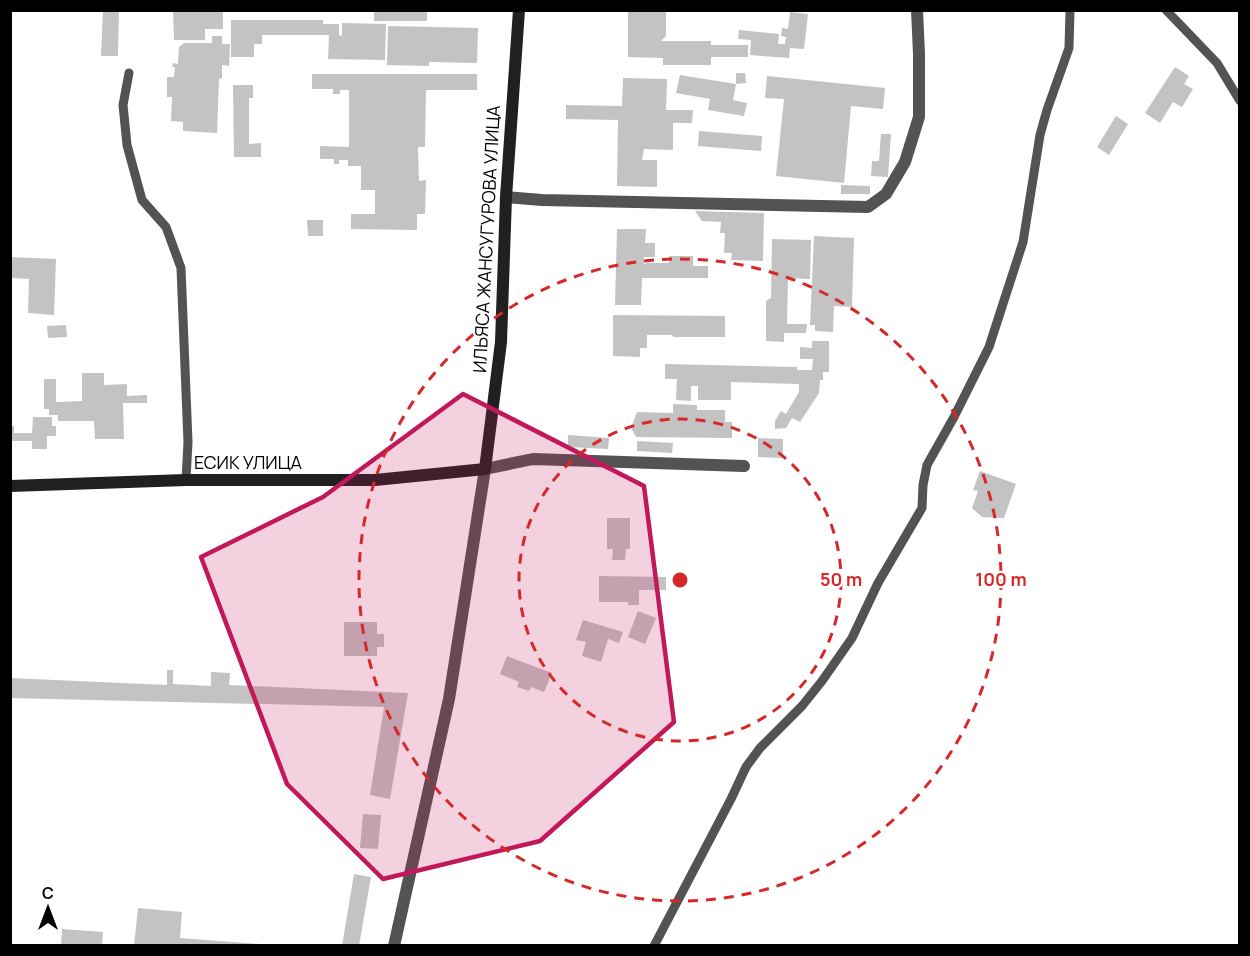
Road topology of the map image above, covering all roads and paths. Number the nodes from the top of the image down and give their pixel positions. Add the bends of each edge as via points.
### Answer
1 (519, 10) edge
2 (917, 10) edge
3 (1070, 10) edge
4 (1166, 10) edge
5 (129, 73) dead end
6 (1239, 101) edge
7 (506, 197) junction
8 (744, 466) dead end
9 (485, 469) junction
10 (186, 480) junction
11 (10, 486) edge
12 (394, 945) edge
13 (654, 945) edge

1 - 7 street, ИЛЬЯСА ЖАНСУГУРОВА УЛИЦА
2 - 7 street via 919,117 905,162 886,194 868,207
3 - 13 lane via 1069,48 1040,135 1023,242 989,347 927,465 922,508 878,583 852,638 802,706 746,767
4 - 6 lane via 1217,63
5 - 10 lane via 123,105 127,145 142,200 166,227 181,268
7 - 9 street, ИЛЬЯСА ЖАНСУГУРОВА УЛИЦА via 501,342
8 - 9 street via 533,459
9 - 10 street, ЕСИК УЛИЦА via 375,480
9 - 12 street via 449,699
10 - 11 street, ЕСИК УЛИЦА

